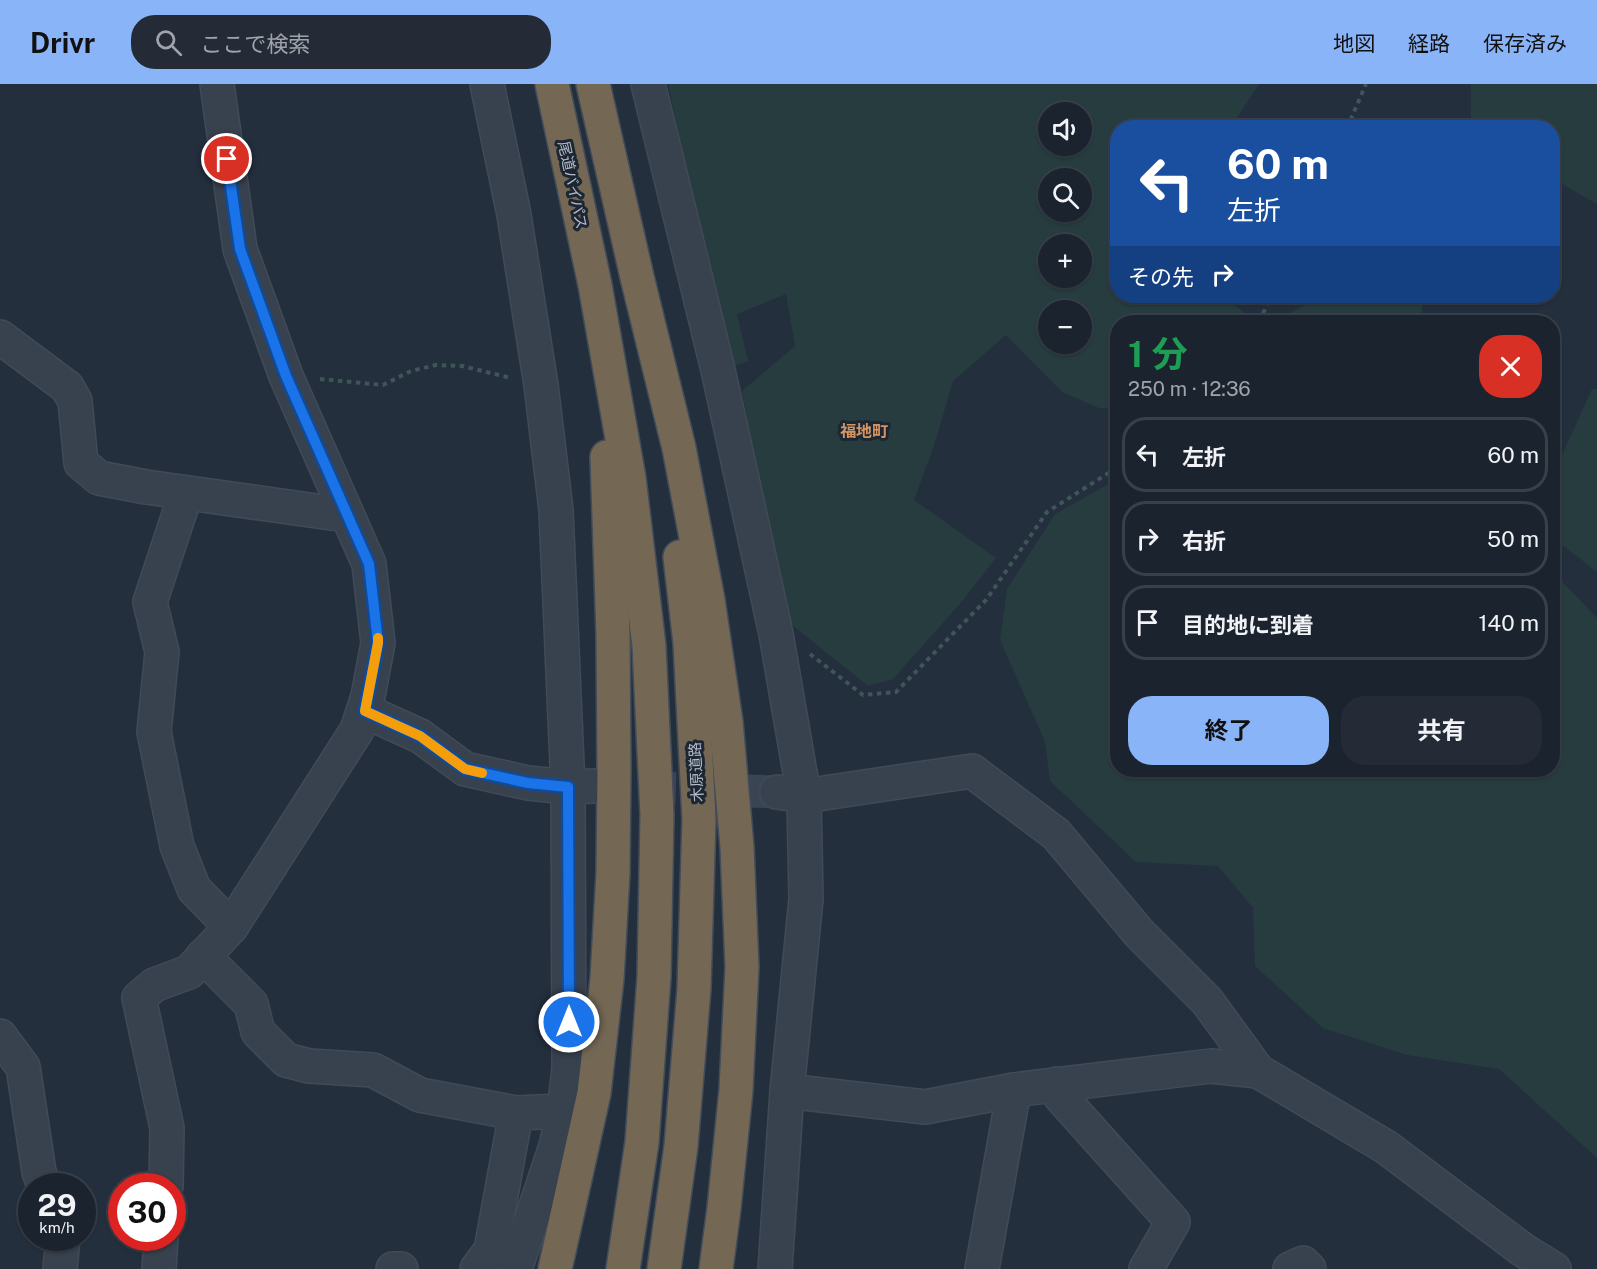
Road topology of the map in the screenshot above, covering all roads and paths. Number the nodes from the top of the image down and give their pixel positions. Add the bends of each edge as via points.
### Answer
1 (217, 84) edge
2 (487, 84) edge
3 (552, 84) edge
4 (593, 84) edge
5 (648, 84) edge
6 (1366, 84) edge
7 (1350, 120) edge
8 (637, 277) junction
9 (595, 285) junction
10 (0, 337) edge
11 (286, 376) junction
12 (541, 385) junction
13 (1110, 472) edge
14 (186, 493) junction
15 (346, 514) junction
16 (776, 634) junction
17 (365, 711) junction
18 (581, 787) junction
19 (790, 794) junction
20 (231, 927) junction
21 (204, 956) junction
22 (0, 1036) edge
23 (1257, 1071) junction
24 (1057, 1084) junction
25 (1014, 1090) junction
26 (787, 1091) junction
27 (564, 1111) junction
28 (516, 1113) junction
29 (39, 1173) edge
30 (166, 1173) edge
31 (62, 1251) edge
32 (160, 1251) edge
33 (1518, 1259) edge
34 (60, 1269) edge
35 (159, 1269) edge
36 (393, 1269) edge
37 (401, 1269) edge
38 (477, 1269) edge
39 (515, 1269) edge
40 (555, 1269) edge
41 (623, 1269) edge
42 (664, 1269) edge
43 (716, 1269) edge
44 (776, 1269) edge
45 (982, 1269) edge
46 (1146, 1269) edge
47 (1290, 1269) edge
48 (1309, 1269) edge
49 (1554, 1269) edge

1 - 11 street via 240,249
2 - 12 street via 514,215
3 - 9 highway, 尾道バイパス
4 - 8 highway
5 - 16 street
6 - 7 path
8 - 42 highway, 木原道路 via 671,469 690,643 699,819 694,989 681,1146
8 - 43 highway via 679,448 708,600 726,722 737,847 742,967 737,1079
9 - 40 highway via 608,462 613,873 608,979 594,1093
9 - 41 highway via 629,478 644,602 657,815 650,1036 642,1142
10 - 14 street via 67,387 75,401 81,463 99,478
11 - 12 path via 382,385 411,371 436,365 462,366
11 - 15 street
12 - 18 street
13 - 16 path via 1047,512 986,600 896,692 862,695 784,634
14 - 15 street
14 - 20 street via 150,602 162,652 154,732 177,846 194,889
15 - 17 street via 369,564 378,643
16 - 19 street
17 - 18 street via 420,736 465,769 528,783
17 - 20 street via 357,730
18 - 27 street
19 - 23 street via 972,771 1056,834 1139,933 1207,1001
19 - 26 street via 806,899
20 - 21 street
21 - 28 street via 251,1004 258,1032 286,1060 309,1066 373,1070 420,1095
21 - 30 street via 189,972 154,985 140,998 167,1128
22 - 29 street via 23,1067
23 - 24 street via 1211,1066
23 - 33 street via 1386,1148
24 - 25 street
24 - 46 street via 1060,1096 1173,1222
25 - 26 street via 925,1107
25 - 45 street
26 - 44 street
27 - 28 street
27 - 39 street
28 - 38 street via 492,1250
31 - 34 street
32 - 35 street
33 - 49 street
36 - 37 street
47 - 48 street via 1303,1263

